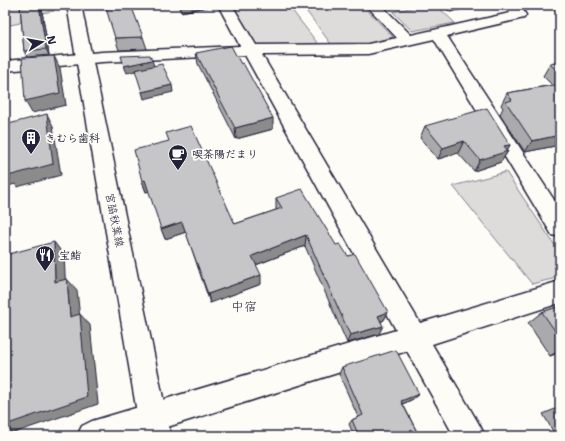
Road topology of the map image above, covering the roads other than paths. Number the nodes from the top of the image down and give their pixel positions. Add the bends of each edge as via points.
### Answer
1 (74, 5) edge
2 (225, 5) edge
3 (373, 5) edge
4 (513, 5) edge
5 (438, 33) junction
6 (408, 40) junction
7 (251, 50) junction
8 (84, 58) junction
9 (5, 66) edge
10 (560, 228) edge
11 (560, 292) edge
12 (414, 338) junction
13 (154, 427) edge
14 (92, 436) edge
15 (470, 436) edge

1 - 8 street, 宮脇秋葉線
2 - 7 street
3 - 6 street
4 - 5 street via 519,15
5 - 6 street
5 - 10 street
6 - 7 street via 368,49
7 - 8 street
7 - 12 street
8 - 9 street
8 - 13 street, 宮脇秋葉線
11 - 12 street
12 - 13 street
12 - 15 street
13 - 14 street

